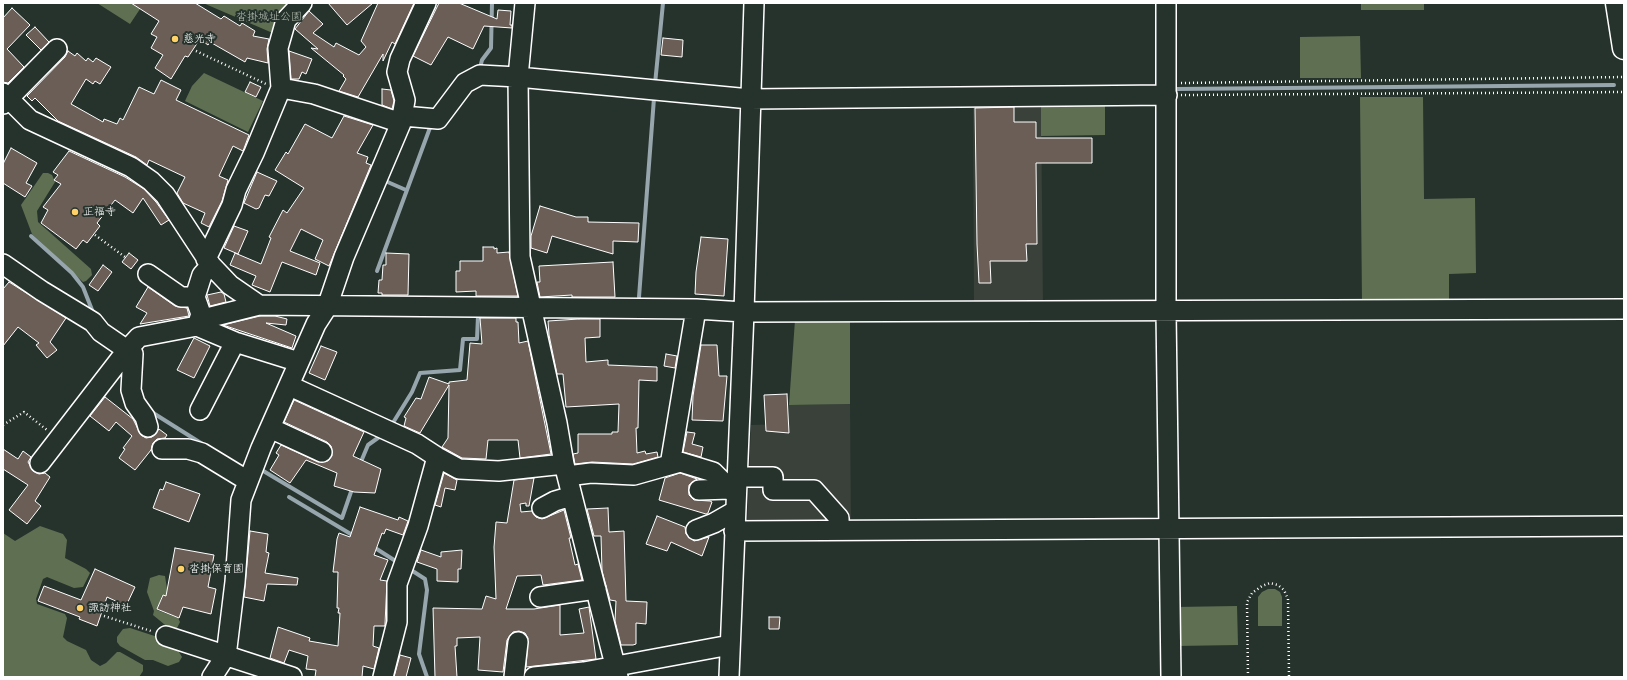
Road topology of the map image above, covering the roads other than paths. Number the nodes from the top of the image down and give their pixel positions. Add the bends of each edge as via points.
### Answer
1 (302, 3) edge
2 (426, 3) edge
3 (525, 3) edge
4 (754, 3) edge
5 (1166, 3) edge
6 (1617, 3) edge
7 (1624, 48) edge
8 (57, 49) dead end
9 (518, 77) junction
10 (274, 86) junction
11 (1167, 89) junction
12 (5, 99) edge
13 (750, 99) junction
14 (402, 119) junction
15 (209, 262) junction
16 (3, 264) edge
17 (148, 274) dead end
18 (195, 297) junction
19 (260, 305) junction
20 (327, 306) junction
21 (530, 308) junction
22 (696, 309) junction
23 (1624, 310) edge
24 (744, 312) junction
25 (1166, 312) junction
26 (198, 323) junction
27 (235, 342) junction
28 (128, 349) junction
29 (299, 362) junction
30 (290, 386) junction
31 (200, 410) dead end
32 (148, 427) dead end
33 (270, 428) junction
34 (162, 449) dead end
35 (322, 452) dead end
36 (437, 457) junction
37 (40, 463) dead end
38 (670, 465) junction
39 (565, 470) junction
40 (248, 481) junction
41 (699, 490) dead end
42 (735, 493) junction
43 (572, 496) junction
44 (542, 508) dead end
45 (1624, 526) edge
46 (1170, 529) junction
47 (696, 530) dead end
48 (839, 530) junction
49 (734, 531) junction
50 (596, 589) junction
51 (540, 597) dead end
52 (166, 636) road end
53 (518, 642) dead end
54 (730, 645) junction
55 (225, 657) junction
56 (617, 672) edge
57 (212, 677) edge
58 (292, 677) edge
59 (383, 677) edge
60 (514, 677) edge
61 (534, 677) edge
62 (729, 677) edge
63 (1171, 677) edge

1 - 10 street via 286,20 278,48
2 - 14 street via 400,59 397,72 405,100
3 - 9 street
4 - 13 street
5 - 11 street
6 - 7 main road
8 - 12 street
9 - 13 street
9 - 14 street via 480,75 465,84 438,119
9 - 21 street via 520,256
10 - 14 street via 314,94
10 - 15 street via 254,153 236,190
11 - 13 street
11 - 25 street
12 - 15 street via 30,120 131,167 151,181 165,195
13 - 24 street
14 - 20 street via 344,256
15 - 18 street
15 - 19 street via 230,285
16 - 28 street via 42,292 93,322 101,332
17 - 18 street via 181,297
18 - 26 street via 201,314
19 - 20 street
19 - 26 street
20 - 21 street
20 - 29 street
21 - 22 street
21 - 39 street via 557,423
22 - 24 street
22 - 38 street
23 - 25 street
24 - 25 street
24 - 42 street
25 - 46 street
26 - 27 street
26 - 28 street via 139,337
27 - 29 street
27 - 31 street
28 - 32 street via 133,354 130,390 134,403 145,417
28 - 37 street
29 - 30 street
30 - 33 street
30 - 36 street via 395,433
33 - 35 street
33 - 40 street
34 - 40 street via 188,449 202,453
36 - 39 street via 459,469
36 - 59 street via 418,526 398,584 397,622
38 - 39 street via 634,475
38 - 42 street via 680,462 713,472
39 - 43 street
40 - 55 street via 241,500 235,582
41 - 42 street
42 - 47 street via 714,523
42 - 48 street via 773,477 773,490 814,490 840,518
42 - 49 street
43 - 44 street
43 - 50 street
45 - 46 street
46 - 48 street
46 - 63 street
48 - 49 street
49 - 54 street
50 - 51 street
50 - 56 street
52 - 55 street
53 - 60 street
54 - 56 street
54 - 62 street
55 - 57 street
55 - 58 street
56 - 61 street

